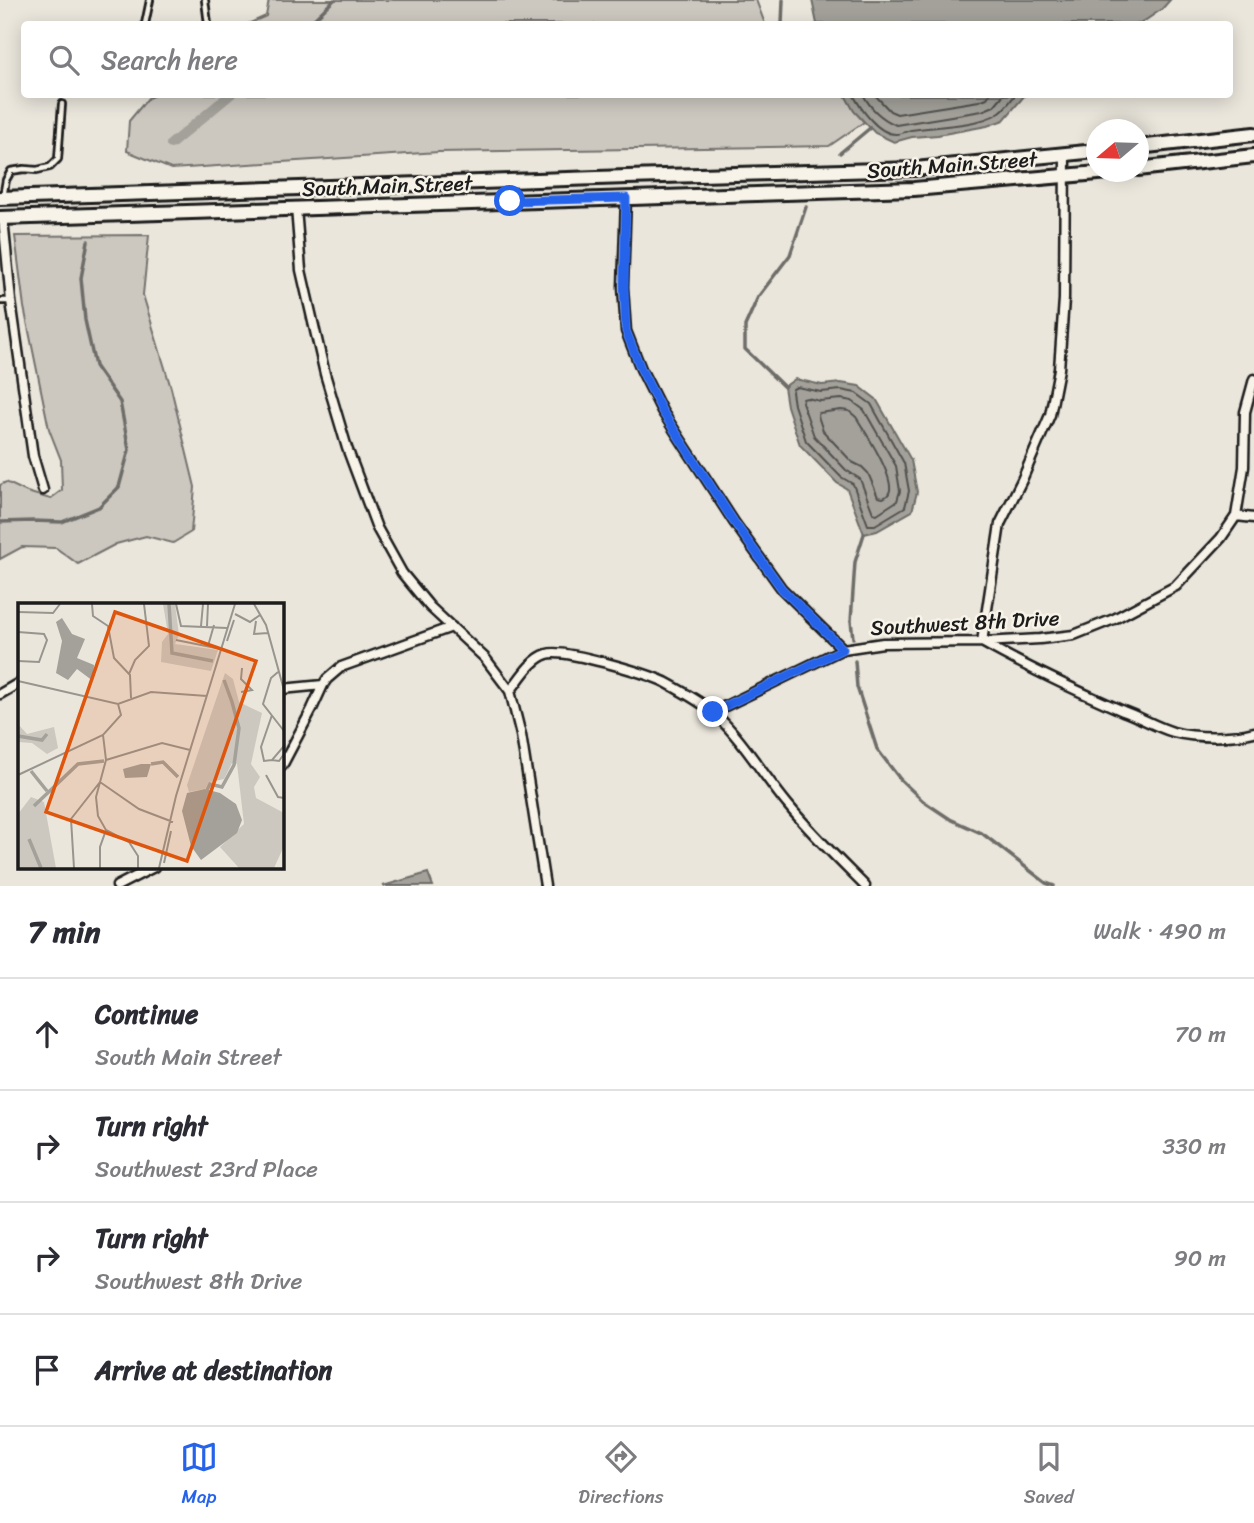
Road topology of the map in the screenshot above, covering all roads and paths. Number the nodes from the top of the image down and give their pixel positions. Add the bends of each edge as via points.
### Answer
1 (150, 0) edge
2 (205, 0) edge
3 (146, 21) edge
4 (208, 21) edge
5 (62, 104) dead end
6 (1254, 134) edge
7 (1149, 146) edge
8 (1086, 152) edge
9 (1065, 154) junction
10 (1254, 156) edge
11 (1149, 168) edge
12 (1086, 174) edge
13 (1064, 176) junction
14 (627, 177) junction
15 (298, 188) junction
16 (2, 198) edge
17 (626, 198) junction
18 (296, 208) junction
19 (1, 218) edge
20 (0, 301) edge
21 (11, 301) junction
22 (1254, 379) edge
23 (43, 491) dead end
24 (1236, 516) junction
25 (1254, 518) edge
26 (452, 627) junction
27 (982, 642) junction
28 (843, 649) junction
29 (18, 684) edge
30 (323, 685) junction
31 (284, 689) edge
32 (510, 691) junction
33 (0, 694) edge
34 (713, 712) junction
35 (1254, 732) edge
36 (284, 762) edge
37 (150, 869) edge
38 (117, 886) edge
39 (545, 886) edge
40 (865, 886) edge

1 - 3 lane
2 - 4 lane
5 - 16 lane via 58,159 50,167 11,171
6 - 7 main road
8 - 9 main road, South Main Street
9 - 13 street
9 - 14 main road, South Main Street via 915,169
10 - 11 main road
12 - 13 main road, South Main Street
13 - 17 main road, South Main Street via 914,189
13 - 27 street via 1059,369 1050,415 1000,524
14 - 15 main road, South Main Street
14 - 17 main road
15 - 16 main road, South Main Street
15 - 18 main road
16 - 19 main road
17 - 18 main road, South Main Street
17 - 28 street via 626,331 641,369 662,411 782,589
18 - 19 main road, South Main Street
18 - 26 street via 301,270 347,448 377,528 402,573
19 - 21 street
20 - 21 lane
21 - 23 street via 33,456
22 - 24 street via 1245,412 1244,467
24 - 25 street
24 - 27 street, Southwest 8th Drive via 1176,586 1114,619 1074,635
26 - 30 street via 341,667
26 - 32 street via 485,658
27 - 28 street, Southwest 8th Drive via 883,643
27 - 35 street via 1173,732 1201,736
28 - 34 street, Southwest 8th Drive
29 - 33 street
30 - 31 street
30 - 36 street
32 - 34 street via 531,664 547,653 564,653 665,682
32 - 39 street
34 - 40 street via 812,833
37 - 38 street

